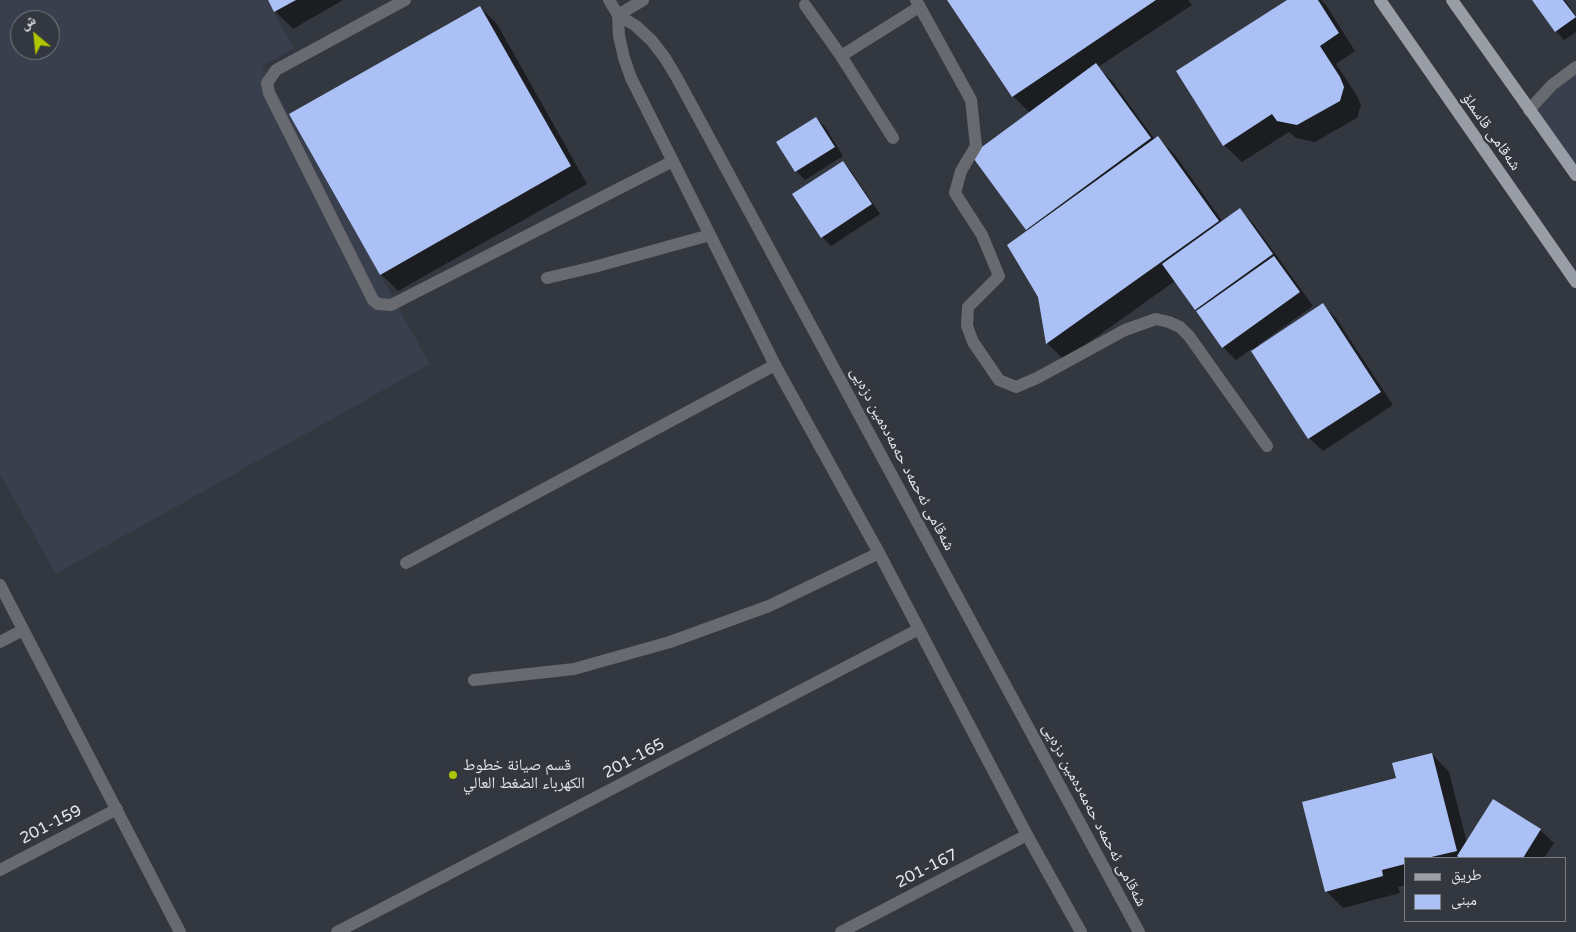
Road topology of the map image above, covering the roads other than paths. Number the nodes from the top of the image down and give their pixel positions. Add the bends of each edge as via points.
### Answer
1 (405, 0) edge
2 (609, 0) edge
3 (643, 0) edge
4 (1380, 0) edge
5 (1452, 0) edge
6 (917, 3) edge
7 (805, 5) dead end
8 (618, 15) junction
9 (841, 56) junction
10 (1576, 67) edge
11 (1529, 110) junction
12 (893, 138) dead end
13 (672, 162) junction
14 (1576, 175) edge
15 (710, 235) junction
16 (547, 278) dead end
17 (1576, 282) edge
18 (775, 365) junction
19 (1267, 446) dead end
20 (879, 553) junction
21 (406, 563) dead end
22 (0, 585) edge
23 (919, 629) junction
24 (23, 630) junction
25 (0, 642) edge
26 (474, 680) dead end
27 (117, 809) junction
28 (1027, 836) junction
29 (0, 870) edge
30 (180, 932) edge
31 (337, 932) edge
32 (841, 932) edge
33 (1081, 932) edge
34 (1140, 932) edge

1 - 13 street via 276,70 267,83 269,93 373,300 378,304 391,305
2 - 8 street, شەقامی ئەحمەد حەمەدەمین دزەیی
3 - 8 street
4 - 17 main road, شەقامی قاسملۆ
5 - 11 main road
6 - 9 street
6 - 19 street via 972,100 976,146 961,172 954,193 982,235 999,276 968,308 967,326 973,342 1000,380 1016,387 1125,330 1156,319 1169,322 1189,336
7 - 9 street
8 - 13 street, شەقامی ئەحمەد حەمەدەمین دزەیی via 619,36 631,78
8 - 34 street, شەقامی ئەحمەد حەمەدەمین دزەیی via 652,41 677,78
9 - 12 street
10 - 11 street
11 - 14 main road
13 - 15 street, شەقامی ئەحمەد حەمەدەمین دزەیی
15 - 16 street
15 - 18 street, شەقامی ئەحمەد حەمەدەمین دزەیی
18 - 20 street, شەقامی ئەحمەد حەمەدەمین دزەیی
18 - 21 street
20 - 23 street, شەقامی ئەحمەد حەمەدەمین دزەیی
20 - 26 street via 769,606 670,642 574,669
22 - 24 street
23 - 28 street, شەقامی ئەحمەد حەمەدەمین دزەیی
23 - 31 street, 201-165
24 - 25 street
24 - 27 street
27 - 29 street, 201-159
27 - 30 street
28 - 32 street, 201-167
28 - 33 street, شەقامی ئەحمەد حەمەدەمین دزەیی

